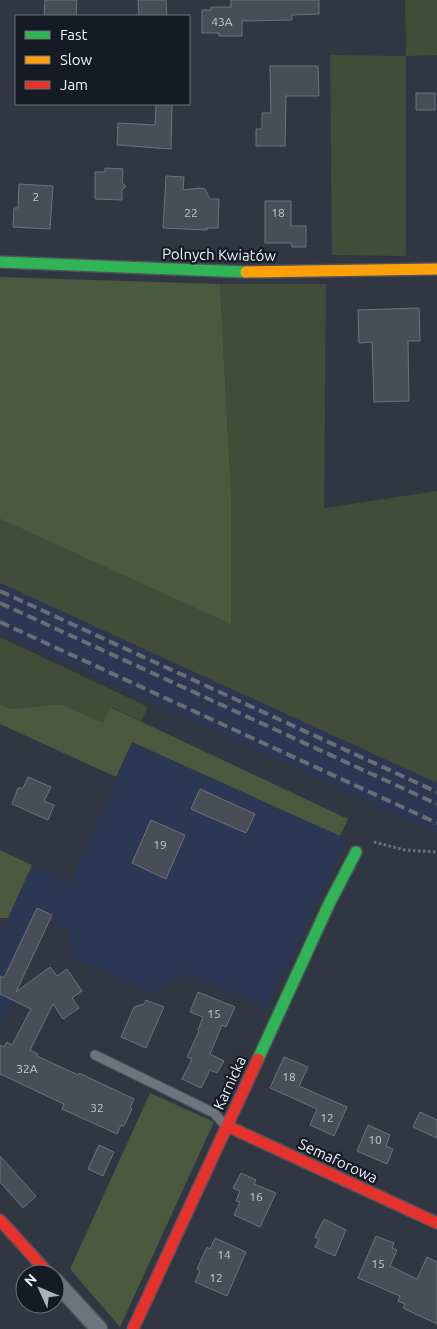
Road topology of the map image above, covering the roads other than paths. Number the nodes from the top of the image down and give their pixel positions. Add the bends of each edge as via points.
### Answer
1 (0, 262) edge
2 (437, 269) edge
3 (356, 852) road end
4 (95, 1055) dead end
5 (227, 1126) junction
6 (0, 1220) edge
7 (437, 1224) edge
8 (40, 1264) edge
9 (65, 1292) edge
10 (99, 1329) edge
11 (134, 1329) edge

1 - 2 street, Polnych Kwiatów via 225,272
3 - 5 street, Karnicka
4 - 5 lane via 214,1114
5 - 7 street, Semaforowa
5 - 11 street, Karnicka
6 - 8 street
9 - 10 street

